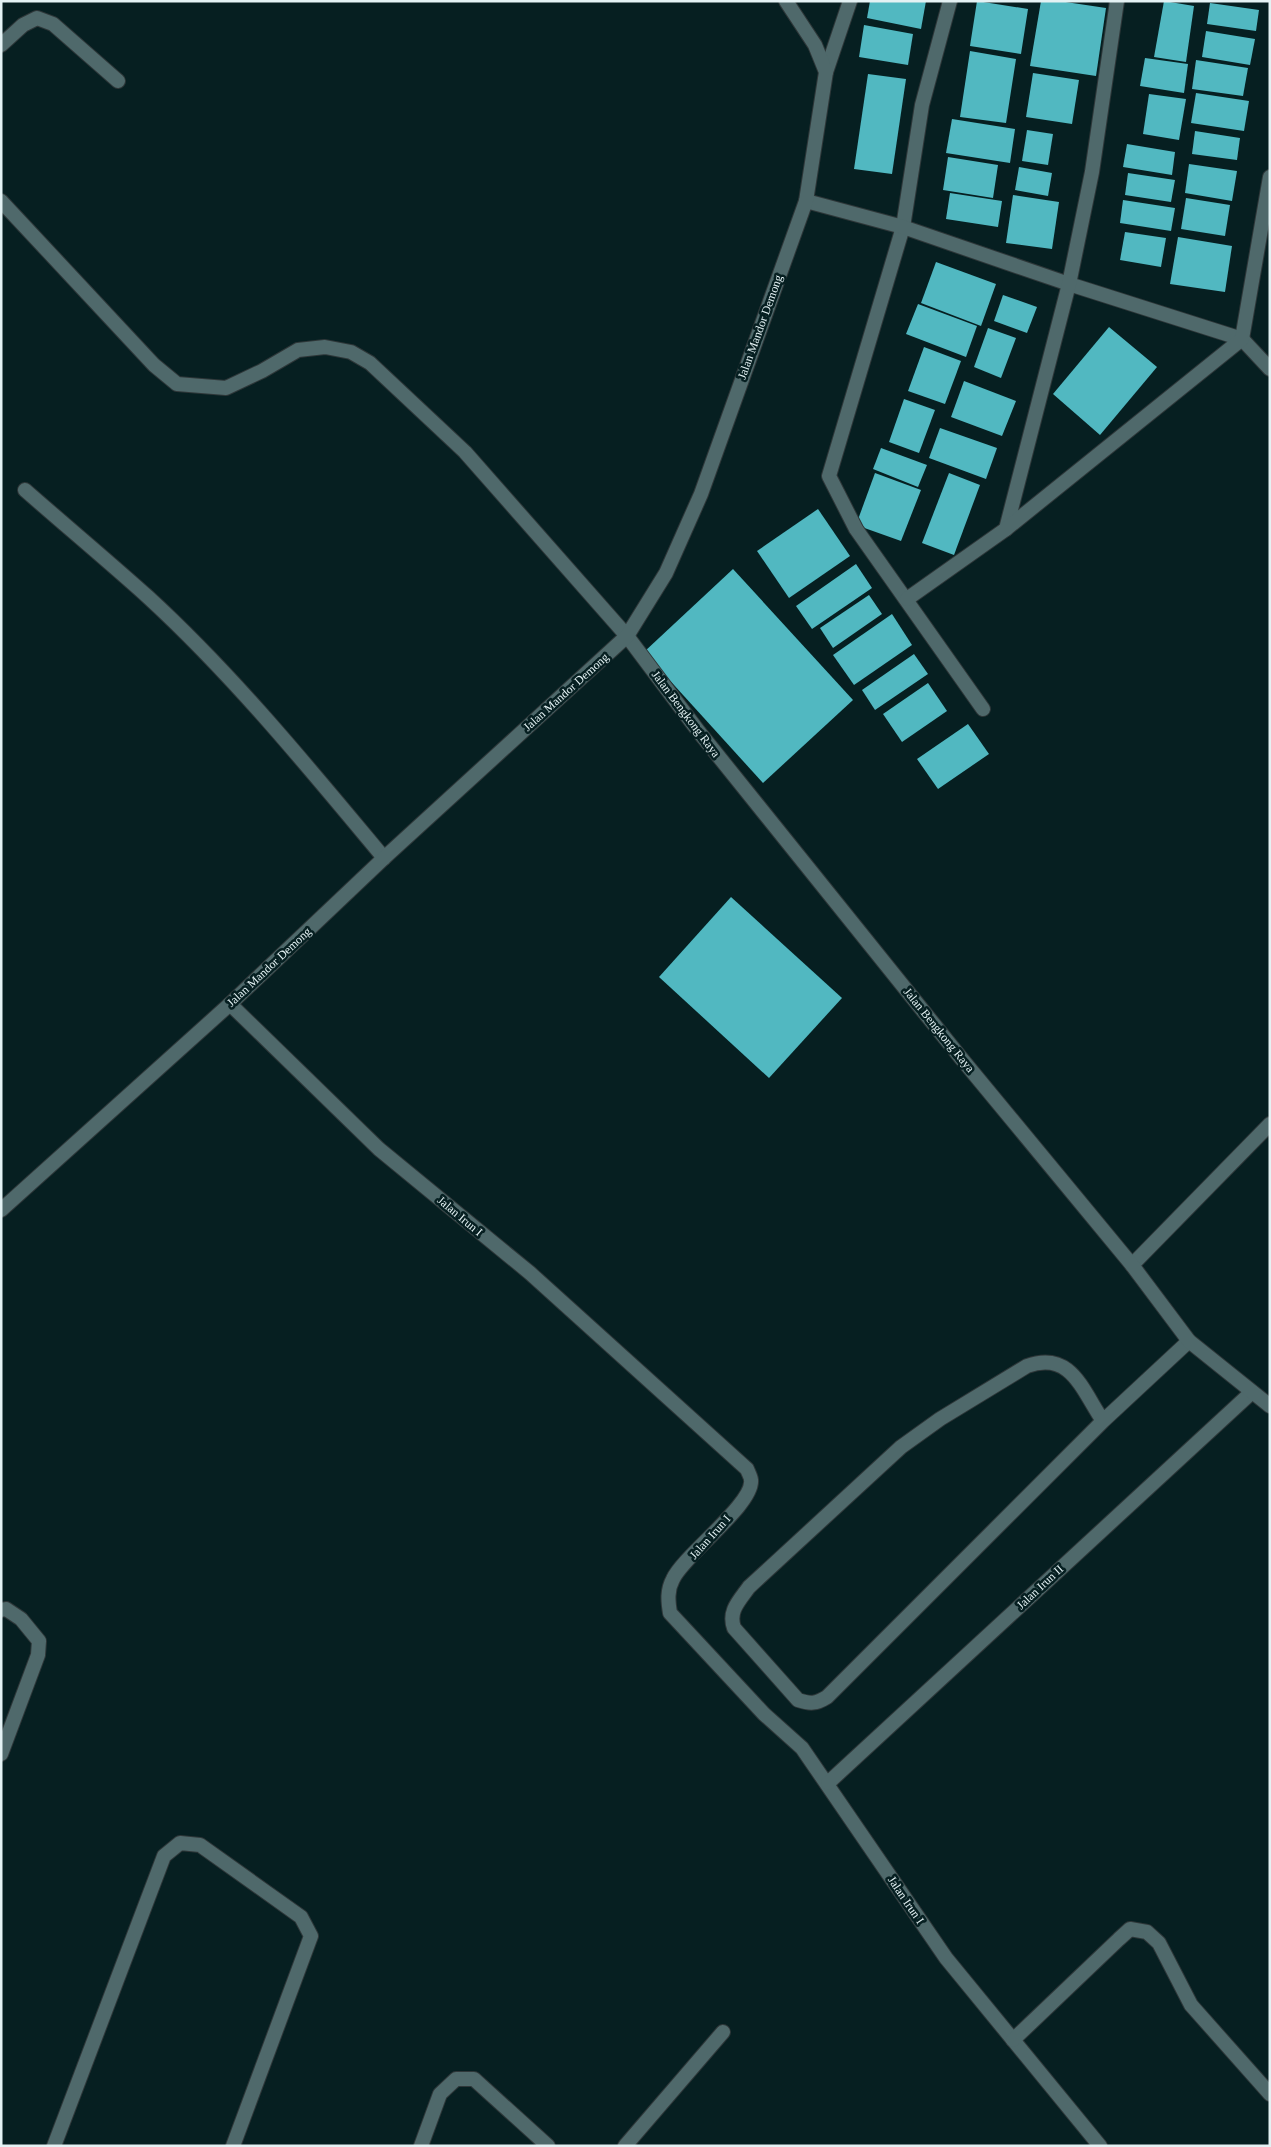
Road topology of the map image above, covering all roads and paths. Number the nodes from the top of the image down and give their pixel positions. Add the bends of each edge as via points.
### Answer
1 (786, 1) edge
2 (850, 1) edge
3 (950, 1) edge
4 (1117, 1) edge
5 (1, 44) edge
6 (826, 72) junction
7 (118, 80) dead end
8 (1270, 176) edge
9 (1, 201) edge
10 (806, 201) junction
11 (903, 227) junction
12 (1069, 284) junction
13 (1242, 340) junction
14 (1270, 369) edge
15 (25, 490) dead end
16 (1006, 529) junction
17 (907, 599) junction
18 (628, 636) junction
19 (983, 709) dead end
20 (384, 858) junction
21 (230, 1004) junction
22 (1270, 1124) edge
23 (1, 1210) edge
24 (1132, 1265) junction
25 (1189, 1341) junction
26 (1252, 1392) junction
27 (1270, 1406) edge
28 (1103, 1421) junction
29 (1, 1610) edge
30 (1, 1754) edge
31 (828, 1783) junction
32 (723, 2032) dead end
33 (1013, 2040) junction
34 (1270, 2094) edge
35 (54, 2146) edge
36 (233, 2146) edge
37 (421, 2146) edge
38 (548, 2146) edge
39 (625, 2146) edge
40 (1100, 2146) edge

1 - 6 street via 815,45
2 - 6 street, Jalan Mandor Demong
3 - 11 street via 922,105
4 - 12 street via 1092,172
5 - 7 street via 23,25 37,18 53,24
6 - 10 street, Jalan Mandor Demong
8 - 13 street
9 - 18 street, Jalan Bengkong Raya via 154,365 177,384 226,388 298,350 325,347 351,352 370,363 465,452
10 - 11 street
10 - 18 street, Jalan Mandor Demong via 701,494 666,573
11 - 12 street
11 - 17 street via 830,476 856,528
12 - 13 street
12 - 16 street
13 - 14 street
13 - 16 street
15 - 20 street via 148,597 218,668 281,736
16 - 17 street
17 - 19 street
18 - 20 street, Jalan Mandor Demong
18 - 24 street, Jalan Bengkong Raya via 699,732
20 - 21 street, Jalan Mandor Demong
21 - 23 street, Jalan Mandor Demong
21 - 31 street, Jalan Irun I via 380,1149 530,1274 747,1469 751,1480 740,1504 673,1578 668,1597 670,1613 764,1714 802,1748
22 - 24 street
24 - 25 street, Jalan Bengkong Raya
25 - 26 street, Jalan Bengkong Raya
25 - 28 street
26 - 27 street, Jalan Bengkong Raya
26 - 31 street, Jalan Irun II
28 - 28 street via 1068,1368 1055,1362 1041,1361 1027,1366 940,1418 901,1447 749,1587 733,1610 734,1628 798,1700 818,1703
29 - 30 street via 6,1609 21,1619 39,1641 38,1655
31 - 33 street, Jalan Irun I via 946,1958
32 - 39 street
33 - 34 street via 1118,1938 1130,1930 1148,1932 1159,1943 1191,2005
33 - 40 street, Jalan Irun I
35 - 36 street via 164,1856 180,1843 200,1845 301,1918 311,1936
37 - 38 street via 440,2094 456,2079 474,2079

